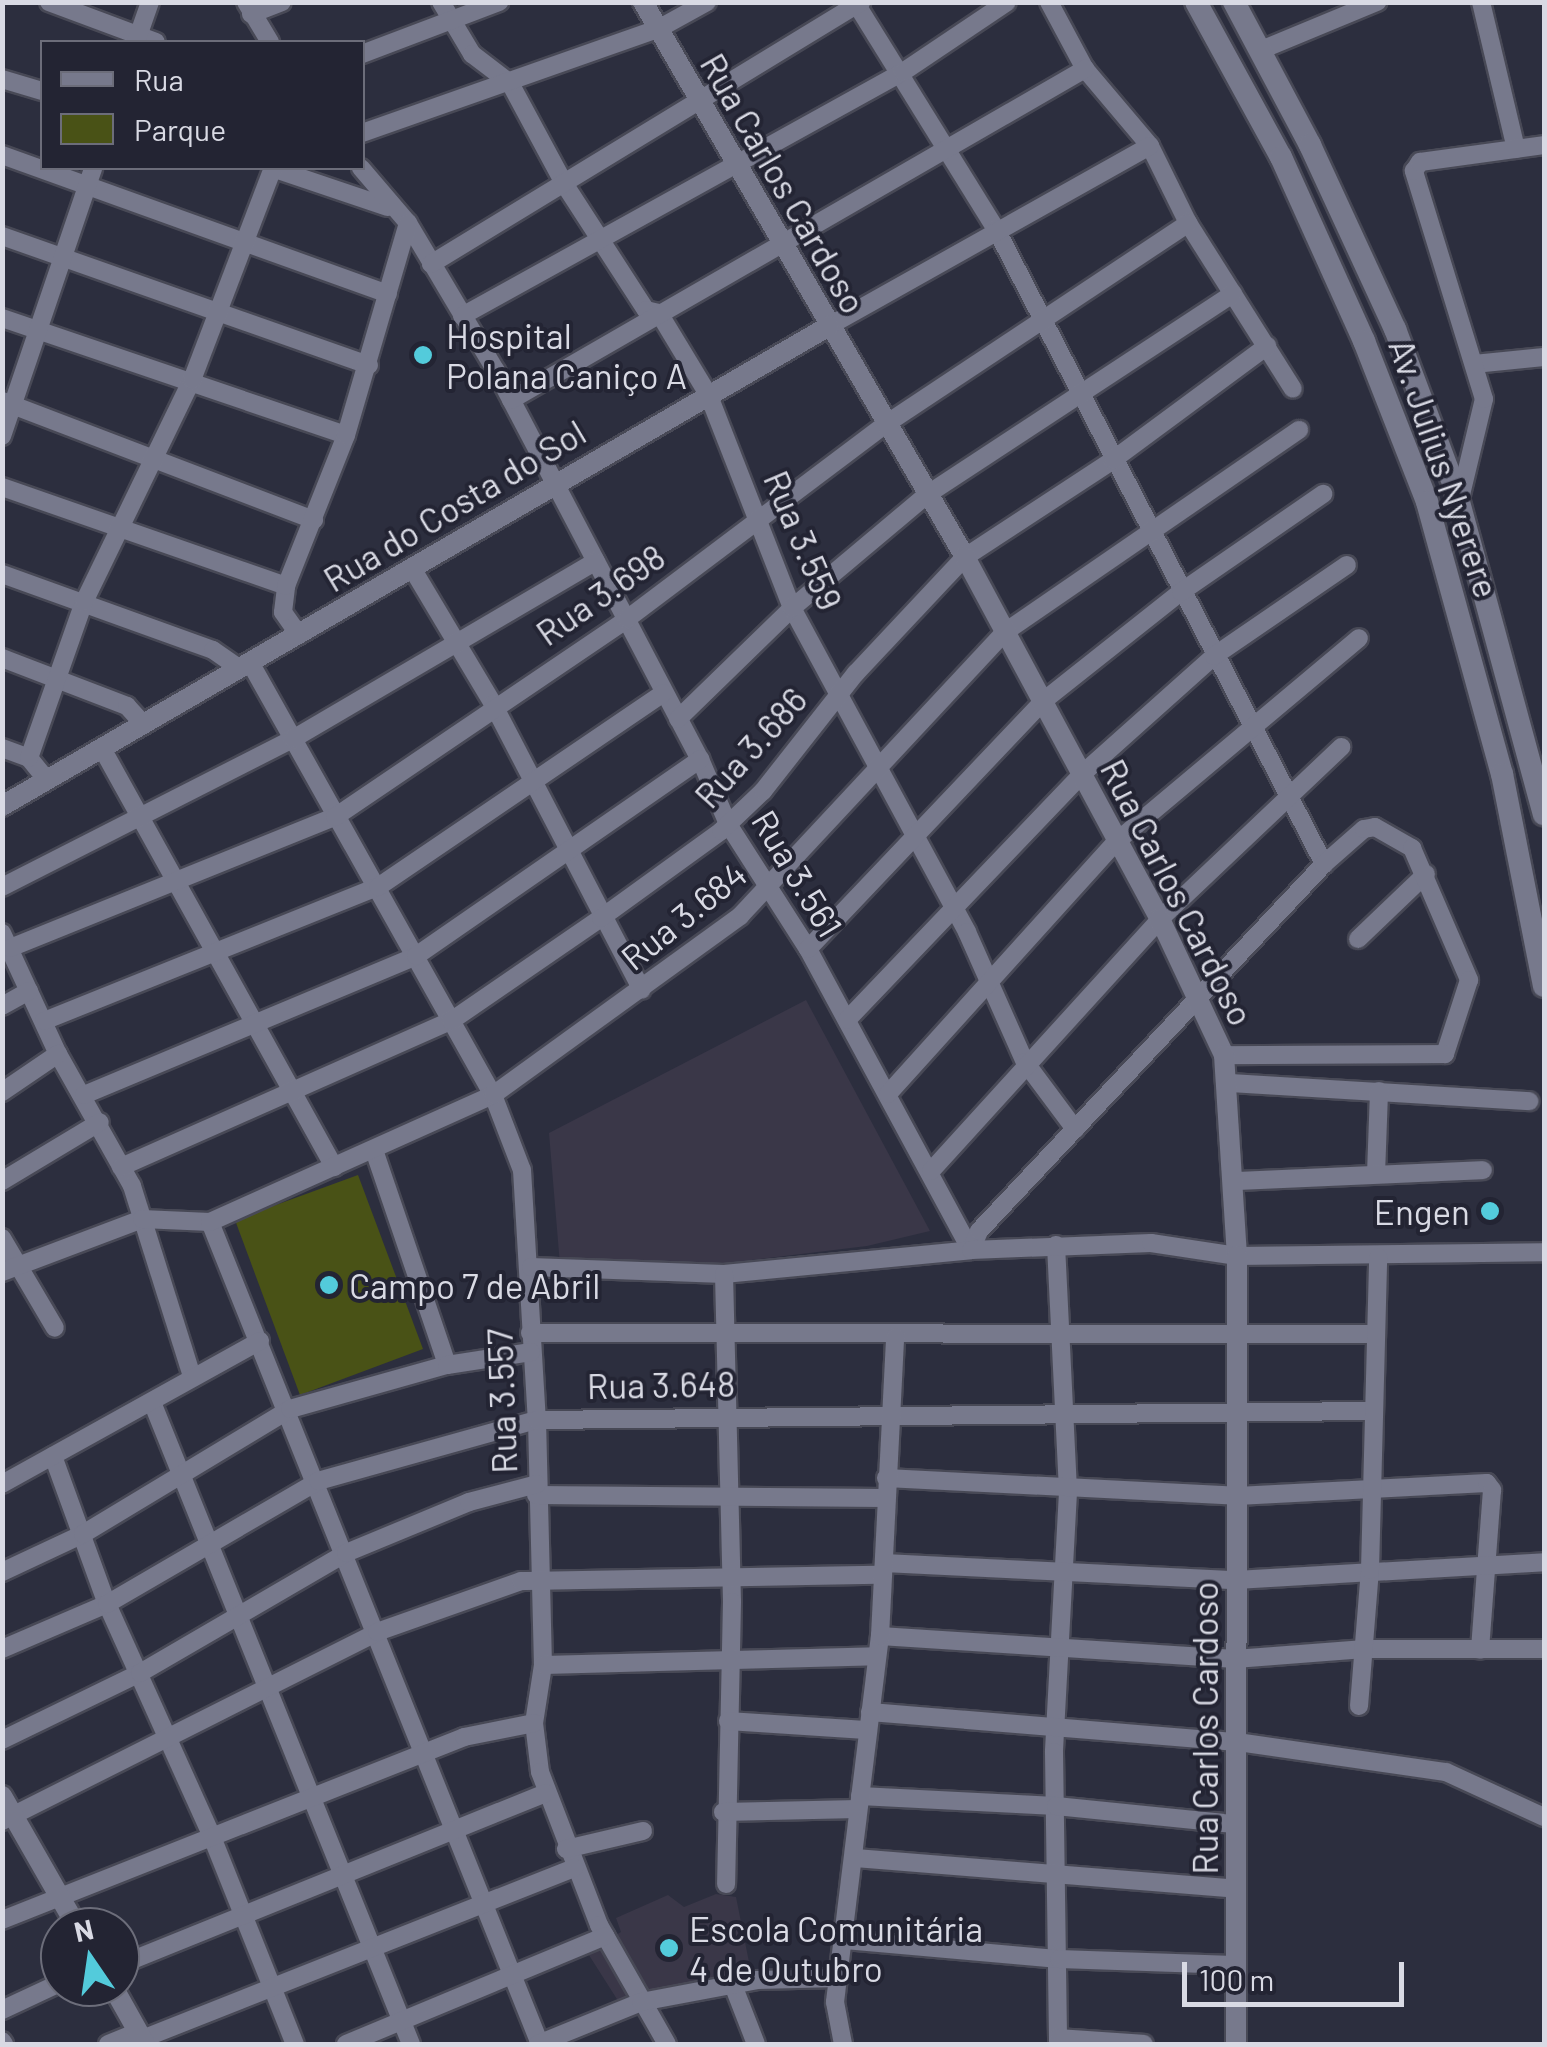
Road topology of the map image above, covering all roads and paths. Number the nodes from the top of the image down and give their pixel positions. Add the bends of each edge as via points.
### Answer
1 (49, 2) edge
2 (150, 2) edge
3 (282, 2) edge
4 (442, 2) edge
5 (499, 2) edge
6 (643, 2) edge
7 (707, 2) edge
8 (1007, 2) edge
9 (1048, 2) edge
10 (1196, 2) edge
11 (1234, 2) edge
12 (1377, 2) edge
13 (1481, 2) edge
14 (858, 3) edge
15 (248, 8) edge
16 (454, 20) junction
17 (658, 29) junction
18 (143, 40) edge
19 (269, 40) edge
20 (1261, 50) junction
21 (365, 53) edge
22 (1085, 69) junction
23 (903, 72) junction
24 (2, 78) edge
25 (510, 83) junction
26 (40, 91) edge
27 (701, 105) junction
28 (365, 131) edge
29 (1544, 145) edge
30 (1150, 146) junction
31 (946, 147) junction
32 (1516, 150) junction
33 (2, 155) edge
34 (40, 164) edge
35 (733, 165) junction
36 (62, 170) edge
37 (272, 170) edge
38 (279, 170) edge
39 (363, 170) edge
40 (90, 177) edge
41 (565, 185) junction
42 (388, 207) junction
43 (1188, 223) junction
44 (408, 224) junction
45 (996, 228) junction
46 (2, 236) edge
47 (601, 240) junction
48 (246, 241) junction
49 (780, 243) junction
50 (61, 259) junction
51 (430, 264) junction
52 (388, 294) junction
53 (1232, 294) junction
54 (219, 310) junction
55 (659, 312) junction
56 (462, 316) junction
57 (2, 318) edge
58 (1044, 322) junction
59 (828, 326) junction
60 (34, 331) junction
61 (1267, 346) junction
62 (1544, 357) edge
63 (1474, 364) junction
64 (369, 365) junction
65 (192, 380) junction
66 (1078, 390) junction
67 (1293, 390) dead end
68 (709, 396) junction
69 (511, 400) junction
70 (7, 402) edge
71 (886, 424) junction
72 (1299, 430) dead end
73 (2, 436) edge
74 (346, 436) junction
75 (1113, 460) junction
76 (155, 463) junction
77 (554, 482) junction
78 (2, 487) edge
79 (928, 494) junction
80 (1323, 494) dead end
81 (1458, 503) junction
82 (760, 519) junction
83 (314, 520) junction
84 (121, 526) junction
85 (1152, 536) junction
86 (965, 557) junction
87 (596, 561) junction
88 (1347, 565) dead end
89 (412, 568) junction
90 (2, 574) edge
91 (286, 586) junction
92 (1182, 592) junction
93 (84, 602) junction
94 (792, 608) junction
95 (627, 619) junction
96 (1005, 632) junction
97 (299, 636) junction
98 (1358, 638) dead end
99 (457, 643) junction
100 (1214, 656) junction
101 (2, 658) edge
102 (246, 667) junction
103 (56, 677) junction
104 (662, 693) junction
105 (843, 694) junction
106 (1042, 702) junction
107 (492, 704) junction
108 (678, 720) junction
109 (144, 724) junction
110 (1252, 734) junction
111 (293, 739) junction
112 (2, 748) edge
113 (1341, 748) dead end
114 (103, 750) junction
115 (30, 758) junction
116 (700, 758) junction
117 (878, 770) junction
118 (1081, 775) junction
119 (47, 780) junction
120 (530, 784) junction
121 (1287, 798) junction
122 (2, 806) edge
123 (1544, 814) edge
124 (140, 818) junction
125 (335, 818) junction
126 (728, 824) junction
127 (914, 840) junction
128 (1116, 842) junction
129 (566, 851) junction
130 (1324, 864) junction
131 (1426, 874) junction
132 (172, 886) junction
133 (2, 887) edge
134 (378, 887) junction
135 (770, 887) junction
136 (956, 910) junction
137 (601, 918) junction
138 (1160, 919) junction
139 (1358, 940) dead end
140 (6, 941) edge
141 (808, 950) junction
142 (218, 953) junction
143 (416, 956) junction
144 (988, 982) junction
145 (1544, 986) edge
146 (29, 990) junction
147 (642, 990) junction
148 (1200, 997) junction
149 (2, 1006) edge
150 (847, 1020) junction
151 (44, 1021) junction
152 (452, 1021) junction
153 (256, 1027) junction
154 (58, 1054) junction
155 (1224, 1056) junction
156 (1026, 1062) junction
157 (1231, 1084) junction
158 (291, 1090) junction
159 (1379, 1091) junction
160 (2, 1092) edge
161 (888, 1094) junction
162 (84, 1095) junction
163 (493, 1095) junction
164 (1530, 1101) dead end
165 (100, 1122) junction
166 (1075, 1129) junction
167 (374, 1150) junction
168 (121, 1167) junction
169 (334, 1167) junction
170 (1484, 1170) dead end
171 (930, 1171) junction
172 (1376, 1174) junction
173 (2, 1180) edge
174 (1235, 1181) junction
175 (142, 1219) junction
176 (210, 1222) junction
177 (2, 1238) edge
178 (1056, 1245) junction
179 (971, 1250) junction
180 (1544, 1252) edge
181 (1237, 1256) junction
182 (1378, 1257) junction
183 (531, 1267) junction
184 (10, 1268) edge
185 (724, 1274) junction
186 (55, 1328) dead end
187 (726, 1334) junction
188 (1058, 1334) junction
189 (1376, 1334) junction
190 (895, 1337) junction
191 (1236, 1337) junction
192 (260, 1340) junction
193 (530, 1343) junction
194 (447, 1365) junction
195 (192, 1376) junction
196 (152, 1402) junction
197 (290, 1409) junction
198 (1066, 1411) junction
199 (1371, 1411) junction
200 (1237, 1414) junction
201 (727, 1416) junction
202 (892, 1416) junction
203 (537, 1420) junction
204 (53, 1456) junction
205 (184, 1475) junction
206 (886, 1478) junction
207 (318, 1481) junction
208 (2, 1484) edge
209 (536, 1489) junction
210 (1369, 1490) junction
211 (1068, 1492) junction
212 (1237, 1496) junction
213 (883, 1498) junction
214 (727, 1499) junction
215 (83, 1534) junction
216 (208, 1542) junction
217 (346, 1553) junction
218 (1484, 1561) junction
219 (1544, 1562) edge
220 (883, 1569) junction
221 (1370, 1570) junction
222 (2, 1572) edge
223 (1068, 1576) junction
224 (732, 1577) junction
225 (540, 1580) junction
226 (1236, 1580) junction
227 (107, 1604) junction
228 (234, 1616) junction
229 (377, 1632) junction
230 (880, 1636) junction
231 (1061, 1646) junction
232 (2, 1649) edge
233 (1365, 1650) junction
234 (1480, 1650) junction
235 (1544, 1650) edge
236 (877, 1656) junction
237 (731, 1658) junction
238 (1235, 1659) junction
239 (543, 1665) junction
240 (140, 1673) junction
241 (268, 1688) junction
242 (1358, 1706) dead end
243 (728, 1721) junction
244 (868, 1721) junction
245 (534, 1722) junction
246 (1056, 1726) junction
247 (2, 1740) edge
248 (170, 1740) junction
249 (1237, 1742) junction
250 (424, 1752) junction
251 (546, 1793) junction
252 (2, 1796) edge
253 (310, 1798) junction
254 (859, 1802) junction
255 (1056, 1806) junction
256 (723, 1812) junction
257 (1544, 1818) edge
258 (8, 1819) edge
259 (1234, 1824) junction
260 (453, 1831) junction
261 (643, 1831) dead end
262 (212, 1838) junction
263 (566, 1849) junction
264 (856, 1858) junction
265 (574, 1868) junction
266 (343, 1878) junction
267 (1061, 1879) junction
268 (726, 1884) dead end
269 (1237, 1889) junction
270 (59, 1895) junction
271 (482, 1904) junction
272 (66, 1907) edge
273 (246, 1918) junction
274 (2, 1920) edge
275 (606, 1936) junction
276 (845, 1940) junction
277 (374, 1949) junction
278 (140, 1958) edge
279 (1059, 1959) junction
280 (1234, 1964) junction
281 (512, 1974) junction
282 (838, 1978) junction
283 (734, 1985) junction
284 (272, 1987) junction
285 (40, 1992) edge
286 (641, 2002) junction
287 (124, 2007) edge
288 (2, 2010) edge
289 (402, 2022) junction
290 (141, 2039) edge
291 (1058, 2041) edge
292 (108, 2044) edge
293 (296, 2044) edge
294 (346, 2044) edge
295 (411, 2044) edge
296 (539, 2044) edge
297 (666, 2044) edge
298 (756, 2044) edge
299 (842, 2044) edge
300 (1144, 2044) edge
301 (1236, 2044) edge

1 - 18 street
2 - 18 street
3 - 15 street
4 - 16 street, Rua 3.559
5 - 16 street
6 - 17 street, Rua Carlos Cardoso
7 - 17 street
8 - 23 street
9 - 22 street
10 - 145 main road, Av. Julius Nyerere via 1364,341 1427,502 1502,774
11 - 20 main road, Av. Julius Nyerere
12 - 20 street
13 - 32 street
14 - 23 street
14 - 27 street
15 - 19 street
16 - 21 street
16 - 25 street, Rua 3.559 via 472,54
17 - 25 street
17 - 27 street, Rua Carlos Cardoso
20 - 81 main road, Av. Julius Nyerere via 1395,329
22 - 30 street
22 - 31 street
23 - 31 street
23 - 35 street
24 - 26 street
25 - 28 street
25 - 41 street, Rua 3.559
27 - 35 street, Rua Carlos Cardoso
27 - 41 street
29 - 32 street
30 - 43 street
30 - 45 street, Rua do Costa do Sol
31 - 45 street
31 - 49 street
32 - 63 street via 1420,162 1414,171
33 - 34 street
35 - 47 street
35 - 49 street, Rua Carlos Cardoso
36 - 40 street
37 - 48 street
38 - 42 street
39 - 42 street, Rua 3.561
40 - 48 street
40 - 50 street
41 - 47 street, Rua 3.559
41 - 51 street
42 - 44 street, Rua 3.561
43 - 53 street
43 - 58 street, Rua 3.698
44 - 51 street, Rua 3.561
44 - 52 street
45 - 58 street
45 - 59 street, Rua do Costa do Sol
46 - 50 street
47 - 55 street, Rua 3.559 via 646,310
47 - 56 street
48 - 52 street
48 - 54 street
49 - 55 street
49 - 59 street, Rua Carlos Cardoso
50 - 54 street
50 - 60 street
51 - 56 street, Rua 3.561
52 - 64 street
53 - 61 street
53 - 66 street
54 - 64 street
54 - 65 street
55 - 68 street, Rua 3.559
55 - 69 street
56 - 69 street, Rua 3.561
57 - 60 street
58 - 66 street
58 - 71 street, Rua 3.698
59 - 68 street, Rua do Costa do Sol
59 - 71 street, Rua Carlos Cardoso
60 - 65 street
60 - 70 street
61 - 67 street
61 - 75 street, Rua 3.686
62 - 63 street
63 - 81 street via 1484,399
64 - 74 street
65 - 74 street
65 - 76 street
66 - 75 street
66 - 79 street
68 - 77 street, Rua do Costa do Sol
68 - 82 street, Rua 3.559
69 - 77 street, Rua 3.561
70 - 73 street
70 - 76 street
71 - 79 street, Rua Carlos Cardoso
71 - 82 street, Rua 3.698
72 - 85 street, Rua 3.684
74 - 83 street
75 - 85 street
75 - 86 street, Rua 3.686
76 - 83 street
76 - 84 street
77 - 87 street, Rua 3.561
77 - 89 street, Rua do Costa do Sol
78 - 84 street
79 - 86 street, Rua Carlos Cardoso
79 - 94 street
80 - 92 street
81 - 123 main road, Av. Julius Nyerere
82 - 94 street, Rua 3.559
82 - 95 street, Rua 3.698
83 - 91 street
84 - 91 street
84 - 93 street
85 - 92 street
85 - 96 street, Rua 3.684
86 - 96 street, Rua Carlos Cardoso
86 - 105 street, Rua 3.686
87 - 95 street, Rua 3.561
87 - 99 street
88 - 100 street
89 - 97 street, Rua do Costa do Sol
89 - 99 street
90 - 93 street
91 - 97 street via 283,612
92 - 100 street
92 - 106 street
93 - 102 street
93 - 103 street
94 - 105 street, Rua 3.559
94 - 108 street
95 - 104 street, Rua 3.561
95 - 107 street, Rua 3.698
96 - 106 street, Rua Carlos Cardoso
96 - 117 street, Rua 3.684
97 - 102 street, Rua do Costa do Sol
98 - 110 street
99 - 107 street
99 - 111 street
100 - 110 street
100 - 118 street
101 - 103 street
102 - 109 street, Rua do Costa do Sol
102 - 111 street, Rua 3.557
103 - 109 street via 127,706
103 - 115 street
104 - 108 street, Rua 3.561
104 - 120 street
105 - 117 street, Rua 3.559
105 - 126 street, Rua 3.686
106 - 118 street, Rua Carlos Cardoso
106 - 127 street
107 - 120 street
107 - 125 street, Rua 3.698
108 - 116 street, Rua 3.561
109 - 114 street, Rua do Costa do Sol
110 - 121 street
110 - 128 street
111 - 124 street
111 - 125 street, Rua 3.557
112 - 115 street
113 - 121 street
114 - 119 street, Rua do Costa do Sol
114 - 124 street
115 - 119 street
116 - 126 street, Rua 3.561
116 - 129 street
117 - 127 street, Rua 3.559
117 - 135 street, Rua 3.684
118 - 128 street, Rua Carlos Cardoso
118 - 136 street
119 - 122 street, Rua do Costa do Sol
120 - 129 street
120 - 134 street
121 - 130 street
121 - 138 street
124 - 132 street
124 - 133 street
125 - 132 street, Rua 3.698
125 - 134 street, Rua 3.557
126 - 135 street, Rua 3.561
126 - 137 street, Rua 3.686
127 - 136 street, Rua 3.559
127 - 141 street
128 - 138 street, Rua Carlos Cardoso
128 - 144 street
129 - 137 street
129 - 143 street
130 - 131 street via 1375,827 1412,848
130 - 148 street
131 - 139 street
131 - 155 street via 1455,960 1469,980 1444,1054
132 - 140 street, Rua 3.698
132 - 142 street
134 - 142 street
134 - 143 street, Rua 3.557
135 - 141 street, Rua 3.561
135 - 147 street, Rua 3.684
136 - 144 street, Rua 3.559
136 - 150 street
137 - 147 street
137 - 152 street, Rua 3.686
138 - 148 street, Rua Carlos Cardoso
138 - 156 street
140 - 146 street
141 - 150 street, Rua 3.561
142 - 151 street
142 - 153 street
143 - 152 street, Rua 3.557
143 - 153 street
144 - 156 street, Rua 3.559
144 - 161 street
146 - 149 street
146 - 151 street
147 - 163 street, Rua 3.684
148 - 155 street, Rua Carlos Cardoso
148 - 166 street
150 - 161 street, Rua 3.561
151 - 154 street
152 - 158 street, Rua 3.686
152 - 163 street, Rua 3.557
153 - 158 street
153 - 162 street
154 - 160 street
154 - 162 street
155 - 157 street, Rua Carlos Cardoso
156 - 166 street, Rua 3.559
156 - 171 street
157 - 159 street
157 - 174 street, Rua Carlos Cardoso
158 - 168 street, Rua 3.686
158 - 169 street
159 - 164 street
159 - 172 street
161 - 171 street, Rua 3.561
162 - 165 street
163 - 167 street, Rua 3.684
163 - 183 street, Rua 3.557 via 522,1170
165 - 168 street
165 - 173 street
166 - 179 street via 979,1231
167 - 169 street, Rua 3.684
167 - 194 street
168 - 175 street
169 - 176 street, Rua 3.684
170 - 172 street
171 - 179 street, Rua 3.561
172 - 174 street
174 - 181 street, Rua Carlos Cardoso
175 - 176 street, Rua 3.684
175 - 184 street, Rua 3.684
175 - 195 street
176 - 192 street
177 - 184 street
178 - 179 street
178 - 181 street via 1152,1243
178 - 188 street
179 - 185 street
180 - 182 street
181 - 182 street
181 - 191 street, Rua Carlos Cardoso
182 - 189 street
183 - 185 street
183 - 193 street, Rua 3.557
184 - 186 street
185 - 187 street
187 - 190 street
187 - 193 street
187 - 201 street
188 - 190 street
188 - 191 street
188 - 198 street
189 - 191 street
189 - 199 street
190 - 202 street
191 - 200 street, Rua Carlos Cardoso
192 - 195 street
192 - 197 street
193 - 194 street
193 - 203 street, Rua 3.557
194 - 197 street
195 - 196 street
196 - 204 street
196 - 205 street
197 - 205 street
197 - 207 street
198 - 200 street, Rua 3.648
198 - 202 street, Rua 3.648
198 - 211 street
199 - 200 street, Rua 3.648
199 - 210 street
200 - 212 street, Rua Carlos Cardoso
201 - 202 street, Rua 3.648
201 - 203 street, Rua 3.648
201 - 214 street
202 - 206 street
203 - 207 street, Rua 3.648
203 - 209 street, Rua 3.557
204 - 208 street
204 - 215 street
205 - 215 street
205 - 216 street
206 - 211 street
206 - 213 street
207 - 216 street, Rua 3.648
207 - 217 street
209 - 214 street
209 - 217 street via 468,1502
209 - 225 street, Rua 3.557
210 - 212 street
210 - 218 street via 1490,1486
210 - 221 street
211 - 212 street
211 - 223 street
212 - 226 street, Rua Carlos Cardoso
213 - 214 street
213 - 220 street
214 - 224 street
215 - 222 street
215 - 227 street
216 - 227 street, Rua 3.648
216 - 228 street
217 - 228 street
217 - 229 street
218 - 219 street
218 - 221 street
218 - 234 street
220 - 223 street
220 - 224 street
220 - 230 street
221 - 226 street
221 - 233 street
223 - 226 street
223 - 231 street
224 - 225 street
224 - 237 street
225 - 229 street
225 - 239 street, Rua 3.557
226 - 238 street, Rua Carlos Cardoso
227 - 232 street, Rua 3.648
227 - 240 street
228 - 240 street
228 - 241 street
229 - 241 street
229 - 250 street
230 - 231 street
230 - 236 street
231 - 238 street
231 - 246 street
233 - 234 street
233 - 238 street
233 - 242 street
234 - 235 street
236 - 237 street
236 - 244 street
237 - 239 street
237 - 243 street
238 - 249 street, Rua Carlos Cardoso
239 - 245 street, Rua 3.557
240 - 247 street
240 - 248 street
241 - 248 street
241 - 253 street
243 - 244 street
243 - 256 street
244 - 246 street
244 - 254 street
245 - 250 street
245 - 251 street, Rua 3.557
246 - 249 street
246 - 255 street
248 - 258 street
248 - 262 street
249 - 257 street via 1446,1772
249 - 259 street, Rua Carlos Cardoso
250 - 253 street
250 - 260 street
251 - 260 street
251 - 263 street, Rua 3.557
252 - 258 street
253 - 262 street
253 - 266 street
254 - 255 street
254 - 256 street
254 - 264 street
255 - 259 street
255 - 267 street
256 - 268 street
258 - 270 street
259 - 269 street, Rua Carlos Cardoso
260 - 266 street
260 - 271 street
261 - 263 street
262 - 270 street
262 - 273 street
263 - 265 street, Rua 3.557
264 - 267 street
264 - 276 street
265 - 271 street
265 - 275 street, Rua 3.557
266 - 273 street
266 - 277 street
267 - 269 street
267 - 279 street
269 - 280 street, Rua Carlos Cardoso
270 - 272 street
270 - 274 street
271 - 277 street
271 - 281 street
273 - 278 street
273 - 284 street
275 - 281 street
275 - 286 street, Rua 3.557
276 - 279 street
276 - 282 street
277 - 284 street
277 - 289 street
279 - 280 street
279 - 291 street
280 - 301 street, Rua Carlos Cardoso
281 - 289 street
281 - 296 street
282 - 283 street
282 - 299 street
283 - 286 street
283 - 298 street
284 - 290 street
284 - 293 street
285 - 288 street
286 - 296 street
286 - 297 street, Rua 3.557
287 - 290 street
289 - 294 street
289 - 295 street
290 - 292 street
291 - 300 street

